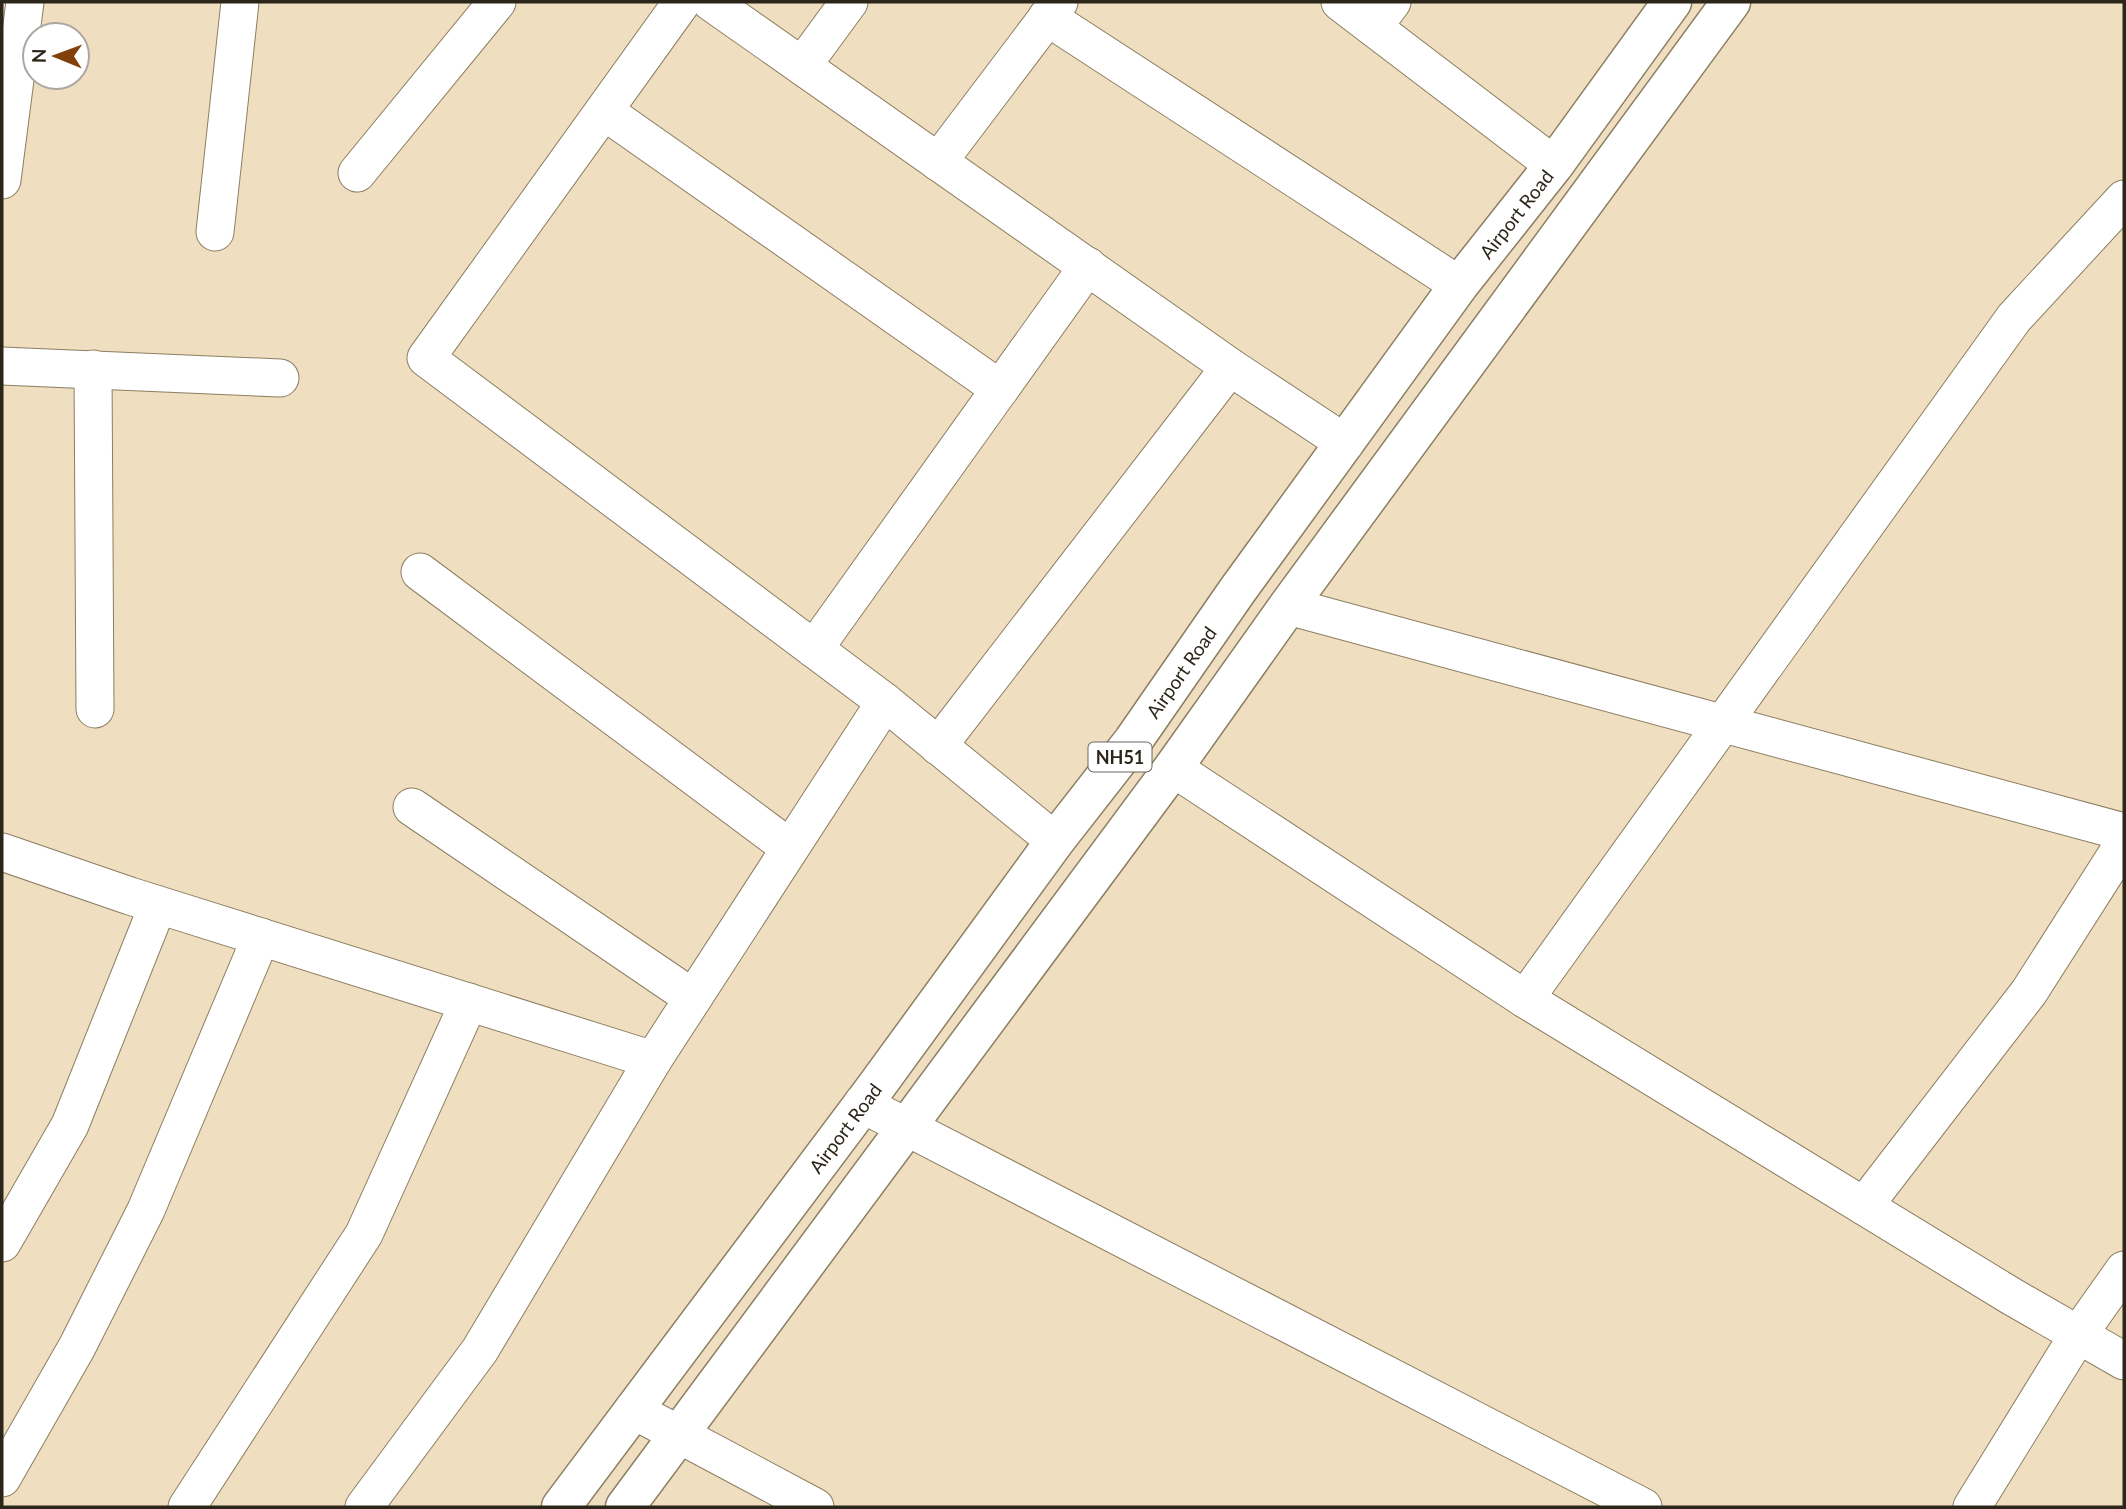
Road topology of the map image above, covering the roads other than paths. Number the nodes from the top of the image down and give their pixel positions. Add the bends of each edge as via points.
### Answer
1 (25, 2) edge
2 (240, 2) edge
3 (497, 2) edge
4 (682, 2) edge
5 (711, 2) edge
6 (849, 2) edge
7 (1340, 2) edge
8 (1671, 2) edge
9 (1731, 2) edge
10 (1053, 10) edge
11 (1383, 15) edge
12 (802, 66) junction
13 (604, 111) junction
14 (938, 162) junction
15 (1554, 165) junction
16 (357, 173) dead end
17 (2, 180) edge
18 (2124, 199) edge
19 (215, 232) dead end
20 (1088, 266) junction
21 (1460, 285) junction
22 (2, 366) edge
23 (1230, 367) junction
24 (93, 369) junction
25 (280, 378) dead end
26 (1000, 389) junction
27 (1345, 443) junction
28 (420, 572) dead end
29 (1288, 606) junction
30 (814, 649) junction
31 (885, 702) junction
32 (95, 709) dead end
33 (1722, 724) junction
34 (938, 746) junction
35 (1173, 768) junction
36 (412, 807) dead end
37 (2124, 832) edge
38 (1055, 841) junction
39 (2124, 843) edge
40 (790, 848) junction
41 (2, 852) edge
42 (158, 905) junction
43 (261, 937) junction
44 (693, 999) junction
45 (1525, 999) junction
46 (469, 1002) junction
47 (653, 1060) junction
48 (862, 1104) junction
49 (905, 1128) junction
50 (1864, 1206) junction
51 (2, 1243) edge
52 (2124, 1270) edge
53 (2078, 1335) junction
54 (2124, 1361) edge
55 (633, 1410) junction
56 (679, 1433) junction
57 (2, 1478) edge
58 (187, 1507) edge
59 (364, 1507) edge
60 (561, 1507) edge
61 (625, 1507) edge
62 (815, 1507) edge
63 (1643, 1507) edge
64 (1972, 1507) edge

1 - 17 street
2 - 19 street
3 - 16 street
4 - 13 street
5 - 12 street
6 - 12 street
7 - 11 street
8 - 15 highway, Airport Road / NH51
9 - 29 highway, NH51
10 - 14 street
10 - 21 street
11 - 15 street
12 - 14 street
13 - 26 street
13 - 30 street via 426,358
14 - 20 street
15 - 21 highway, Airport Road / NH51
18 - 33 street via 2014,318
20 - 23 street
20 - 26 street
21 - 27 highway, Airport Road / NH51
22 - 24 street
23 - 27 street
23 - 34 street
24 - 25 street
24 - 32 street
26 - 30 street
27 - 38 highway, Airport Road / NH51 via 1133,741
28 - 40 street
29 - 33 street
29 - 35 highway, NH51
30 - 31 street
31 - 34 street
31 - 40 street
33 - 37 street
33 - 45 street
34 - 38 street
35 - 45 street
35 - 49 highway, NH51
36 - 44 street
38 - 48 highway, Airport Road / NH51
39 - 50 street via 2029,992
40 - 44 street
41 - 42 street
42 - 43 street
42 - 51 street via 69,1125
43 - 46 street
43 - 57 street via 146,1210 77,1347
44 - 47 street
45 - 50 street
46 - 47 street
46 - 58 street via 364,1234
47 - 59 street via 480,1350
48 - 49 street
48 - 55 highway, Airport Road / NH51
49 - 56 highway, NH51
49 - 63 street
50 - 53 street
52 - 53 street
53 - 54 street
53 - 64 street
55 - 56 street
55 - 60 highway, Airport Road / NH51
56 - 61 highway, NH51
56 - 62 street

